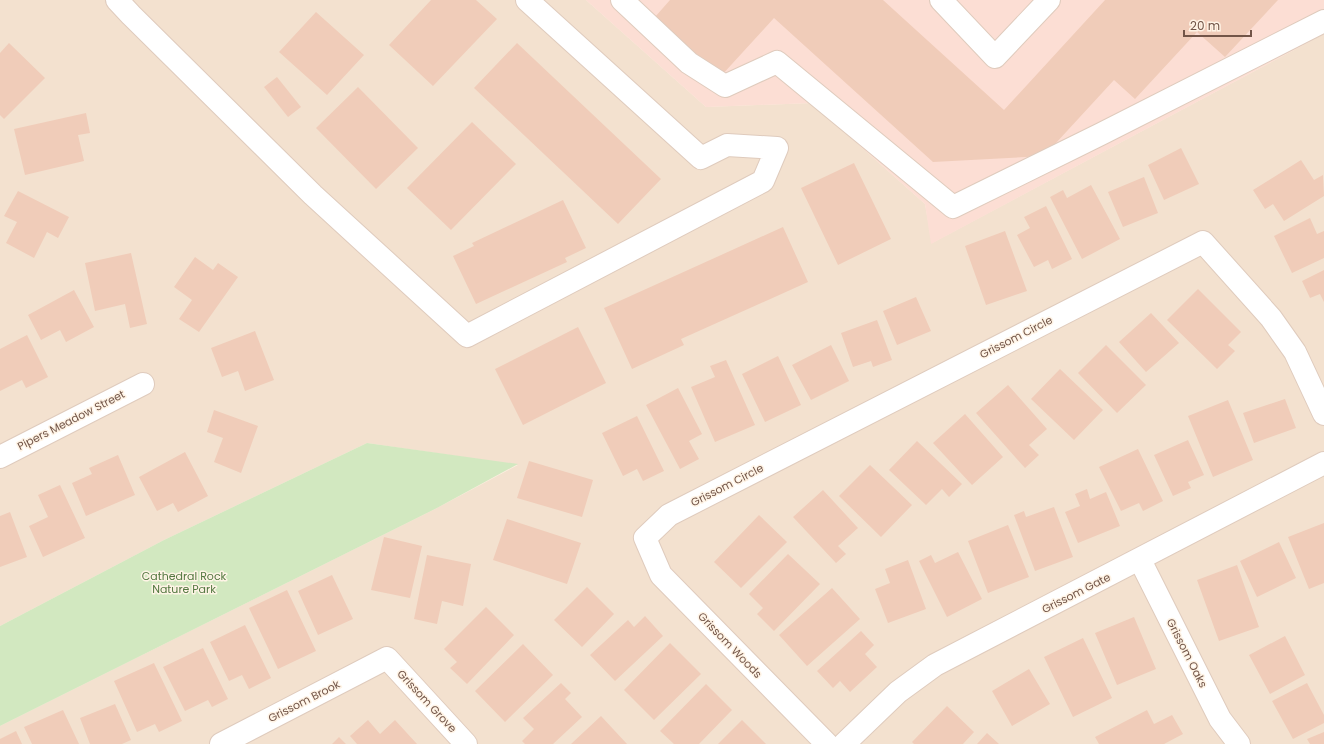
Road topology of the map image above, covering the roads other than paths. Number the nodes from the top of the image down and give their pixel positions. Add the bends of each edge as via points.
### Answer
1 (117, 0) edge
2 (528, 0) edge
3 (622, 0) edge
4 (941, 0) edge
5 (1049, 0) edge
6 (1324, 21) edge
7 (142, 384) dead end
8 (1324, 414) edge
9 (0, 457) edge
10 (1324, 463) edge
11 (645, 538) joint
12 (1140, 560) junction
13 (387, 658) joint
14 (221, 744) edge
15 (466, 744) edge
16 (827, 744) edge
17 (844, 744) edge
18 (1239, 744) edge

1 - 2 street via 313,195 466,336 762,181 777,148 726,145 701,158
3 - 6 street via 690,63 725,86 777,62 953,207
4 - 5 street via 994,57
7 - 9 street, Pipers Meadow Street
8 - 11 street, Grissom Circle via 1295,352 1271,318 1202,242 669,515
10 - 12 street, Grissom Gate
11 - 16 street, Grissom Woods via 661,575
12 - 17 street, Grissom Gate via 935,665 898,692
12 - 18 street, Grissom Oaks via 1220,719
13 - 14 street, Grissom Brook
13 - 15 street, Grissom Grove

